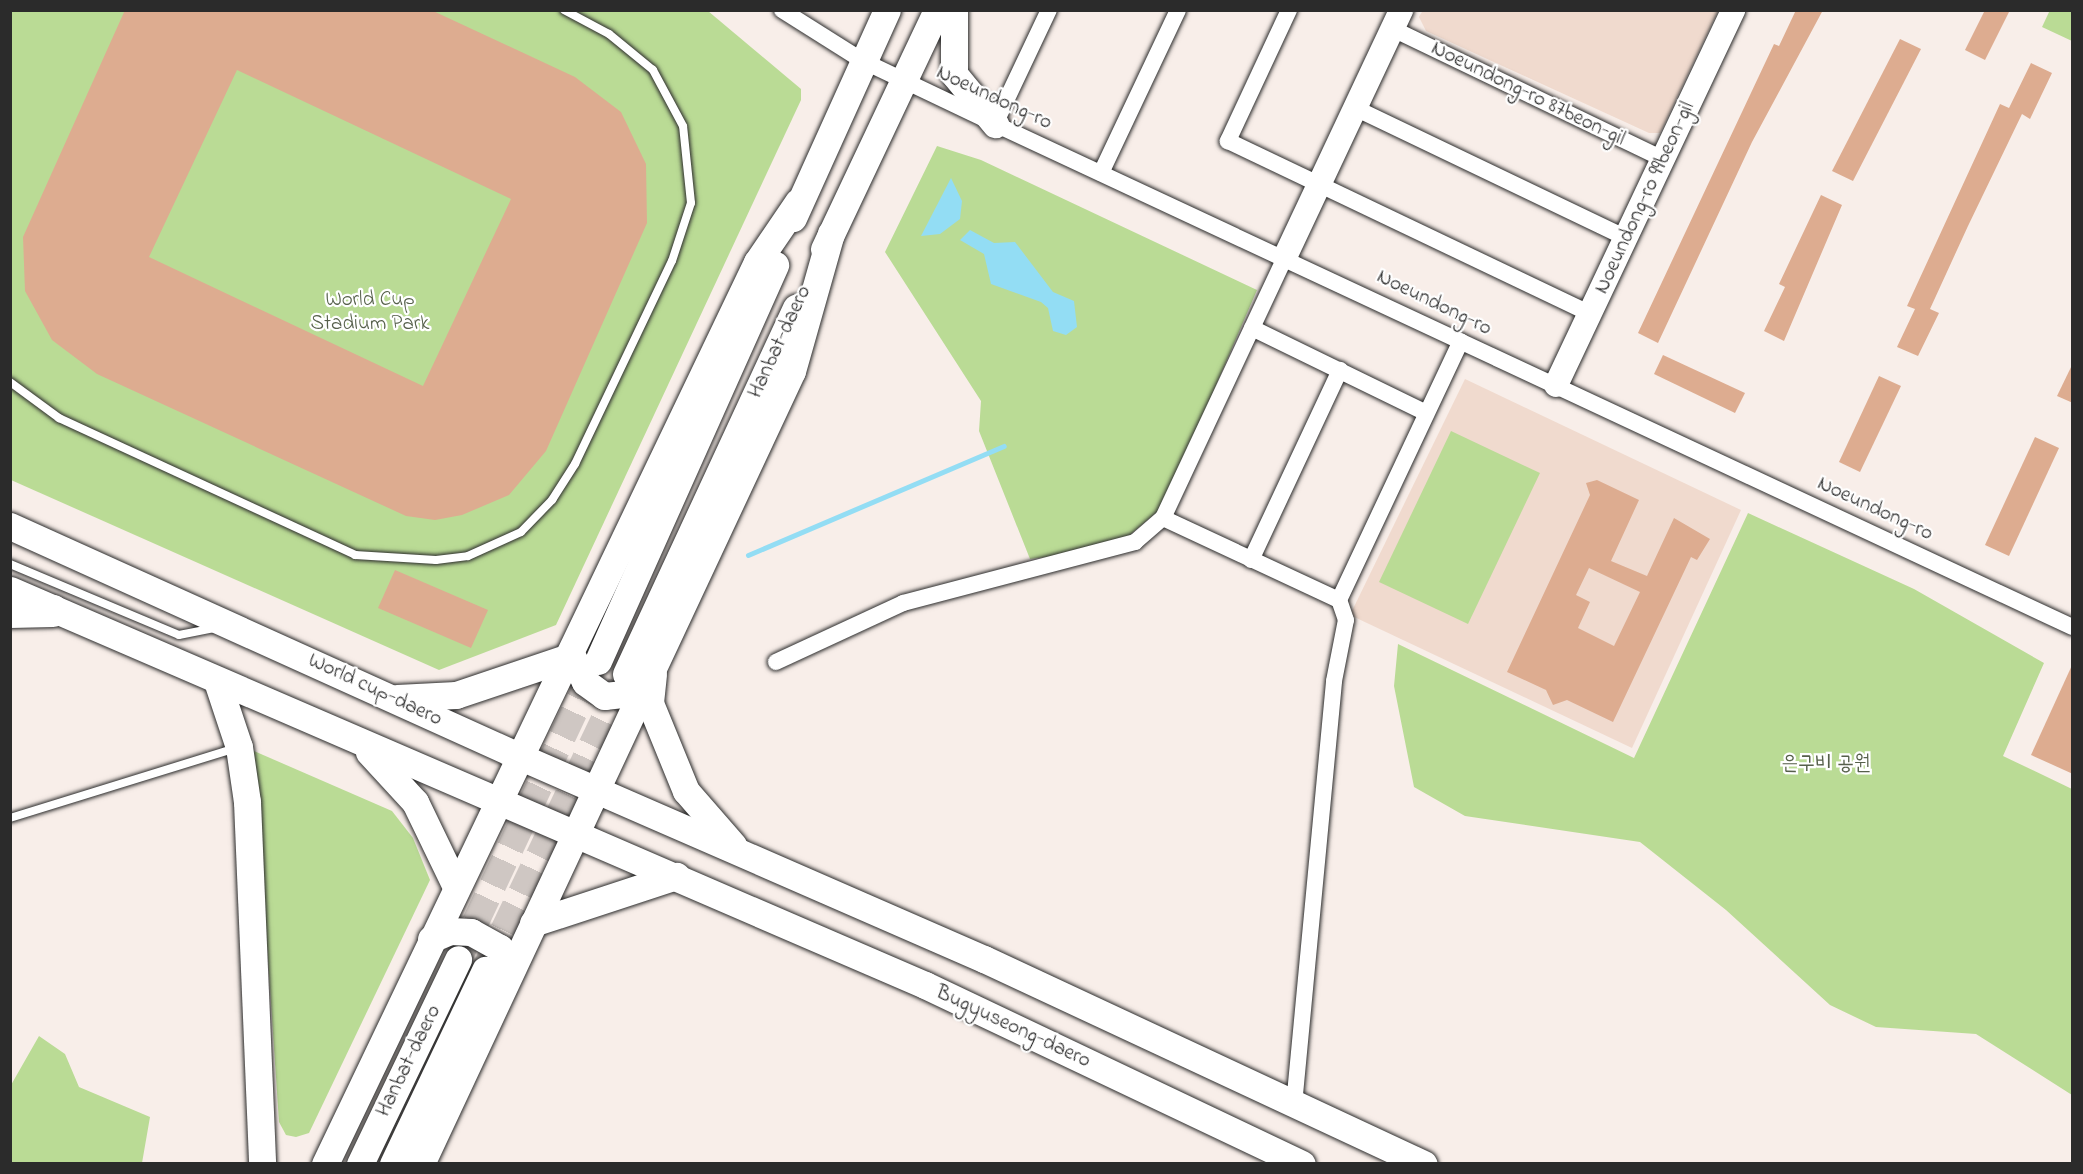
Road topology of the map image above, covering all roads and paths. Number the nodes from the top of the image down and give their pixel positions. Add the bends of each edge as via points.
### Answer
1 (564, 10) edge
2 (782, 10) edge
3 (887, 10) edge
4 (937, 10) edge
5 (954, 10) edge
6 (1049, 10) edge
7 (1178, 10) edge
8 (1289, 10) edge
9 (1733, 10) edge
10 (1397, 20) edge
11 (863, 61) junction
12 (904, 80) junction
13 (1355, 108) junction
14 (995, 124) junction
15 (1663, 159) junction
16 (1101, 172) junction
17 (1320, 184) junction
18 (1626, 238) junction
19 (1286, 257) junction
20 (1590, 314) junction
21 (1252, 328) junction
22 (1461, 341) junction
23 (1340, 370) junction
24 (10, 382) edge
25 (1556, 385) junction
26 (1426, 413) junction
27 (1163, 518) junction
28 (10, 526) edge
29 (1251, 560) junction
30 (10, 564) edge
31 (10, 590) edge
32 (1340, 600) junction
33 (53, 611) junction
34 (10, 612) edge
35 (230, 625) junction
36 (2073, 627) edge
37 (585, 658) junction
38 (776, 662) dead end
39 (642, 672) junction
40 (218, 684) junction
41 (390, 698) junction
42 (239, 747) junction
43 (364, 747) junction
44 (522, 759) junction
45 (595, 790) junction
46 (500, 804) junction
47 (10, 818) edge
48 (574, 834) junction
49 (740, 852) junction
50 (676, 876) junction
51 (456, 887) junction
52 (533, 923) junction
53 (431, 939) junction
54 (458, 959) tunnel mouth
55 (513, 965) junction
56 (484, 970) tunnel mouth
57 (1294, 1105) junction
58 (262, 1164) edge
59 (325, 1164) edge
60 (360, 1164) edge
61 (393, 1164) edge
62 (421, 1164) edge
63 (1302, 1164) edge
64 (1423, 1164) edge

1 - 24 lane via 609,33 653,70 683,126 691,163 691,203 672,261 575,464 552,500 521,532 468,556 436,560 355,555 59,418
2 - 11 street, Noeundong-ro
3 - 11 main road, Hanbat-daero
4 - 12 main road, Hanbat-daero
5 - 14 main road via 954,74
6 - 14 street
7 - 16 street
8 - 17 street via 1228,141
9 - 15 street, Noeundong-ro 99beon-gil
10 - 13 street, Noeundong-ro 87beon-gil
10 - 15 street, Noeundong-ro 87beon-gil
11 - 12 street, Noeundong-ro
11 - 37 main road, Hanbat-daero via 798,202 773,270
12 - 14 street, Noeundong-ro
12 - 39 main road, Hanbat-daero via 831,233
13 - 17 street, Noeundong-ro 87beon-gil
13 - 18 street
14 - 16 street, Noeundong-ro
15 - 18 street, Noeundong-ro 99beon-gil
16 - 19 street, Noeundong-ro
17 - 19 street, Noeundong-ro 87beon-gil
17 - 20 street
18 - 20 street, Noeundong-ro 99beon-gil
19 - 21 street
19 - 22 street, Noeundong-ro
20 - 25 street, Noeundong-ro 99beon-gil
21 - 23 street
21 - 27 street
22 - 25 street, Noeundong-ro
22 - 26 street
23 - 26 street
23 - 29 street
25 - 36 street, Noeundong-ro
26 - 32 street
27 - 29 street
27 - 38 street via 1136,542 903,603
28 - 35 main road, World cup-daero
29 - 32 street
30 - 35 lane via 179,635
31 - 33 main road
32 - 57 street via 1346,620 1334,681
33 - 34 highway
33 - 40 main road
35 - 41 main road, World cup-daero
37 - 39 main road via 585,682 604,696 632,693
37 - 41 main road via 456,695
37 - 44 main road, Hanbat-daero
39 - 45 main road, Hanbat-daero
39 - 49 main road via 650,703 686,791
40 - 42 main road
40 - 43 main road
41 - 44 main road, World cup-daero
42 - 47 lane
42 - 58 main road via 247,802
43 - 46 main road
43 - 51 main road via 415,802
44 - 45 main road, World cup-daero
44 - 46 main road, Hanbat-daero
45 - 48 main road, Hanbat-daero
45 - 49 main road, World cup-daero
46 - 48 main road
46 - 51 main road, Hanbat-daero
48 - 50 main road
48 - 52 main road, Hanbat-daero
49 - 57 main road via 984,958
50 - 52 main road
50 - 63 main road, Bugyuseong-daero via 926,985
51 - 53 main road, Hanbat-daero
52 - 55 main road, Hanbat-daero
53 - 55 main road via 450,931 471,932 500,948
53 - 59 main road, Hanbat-daero
54 - 60 main road, Hanbat-daero
55 - 62 main road, Hanbat-daero
56 - 61 main road, Hanbat-daero
57 - 64 main road

